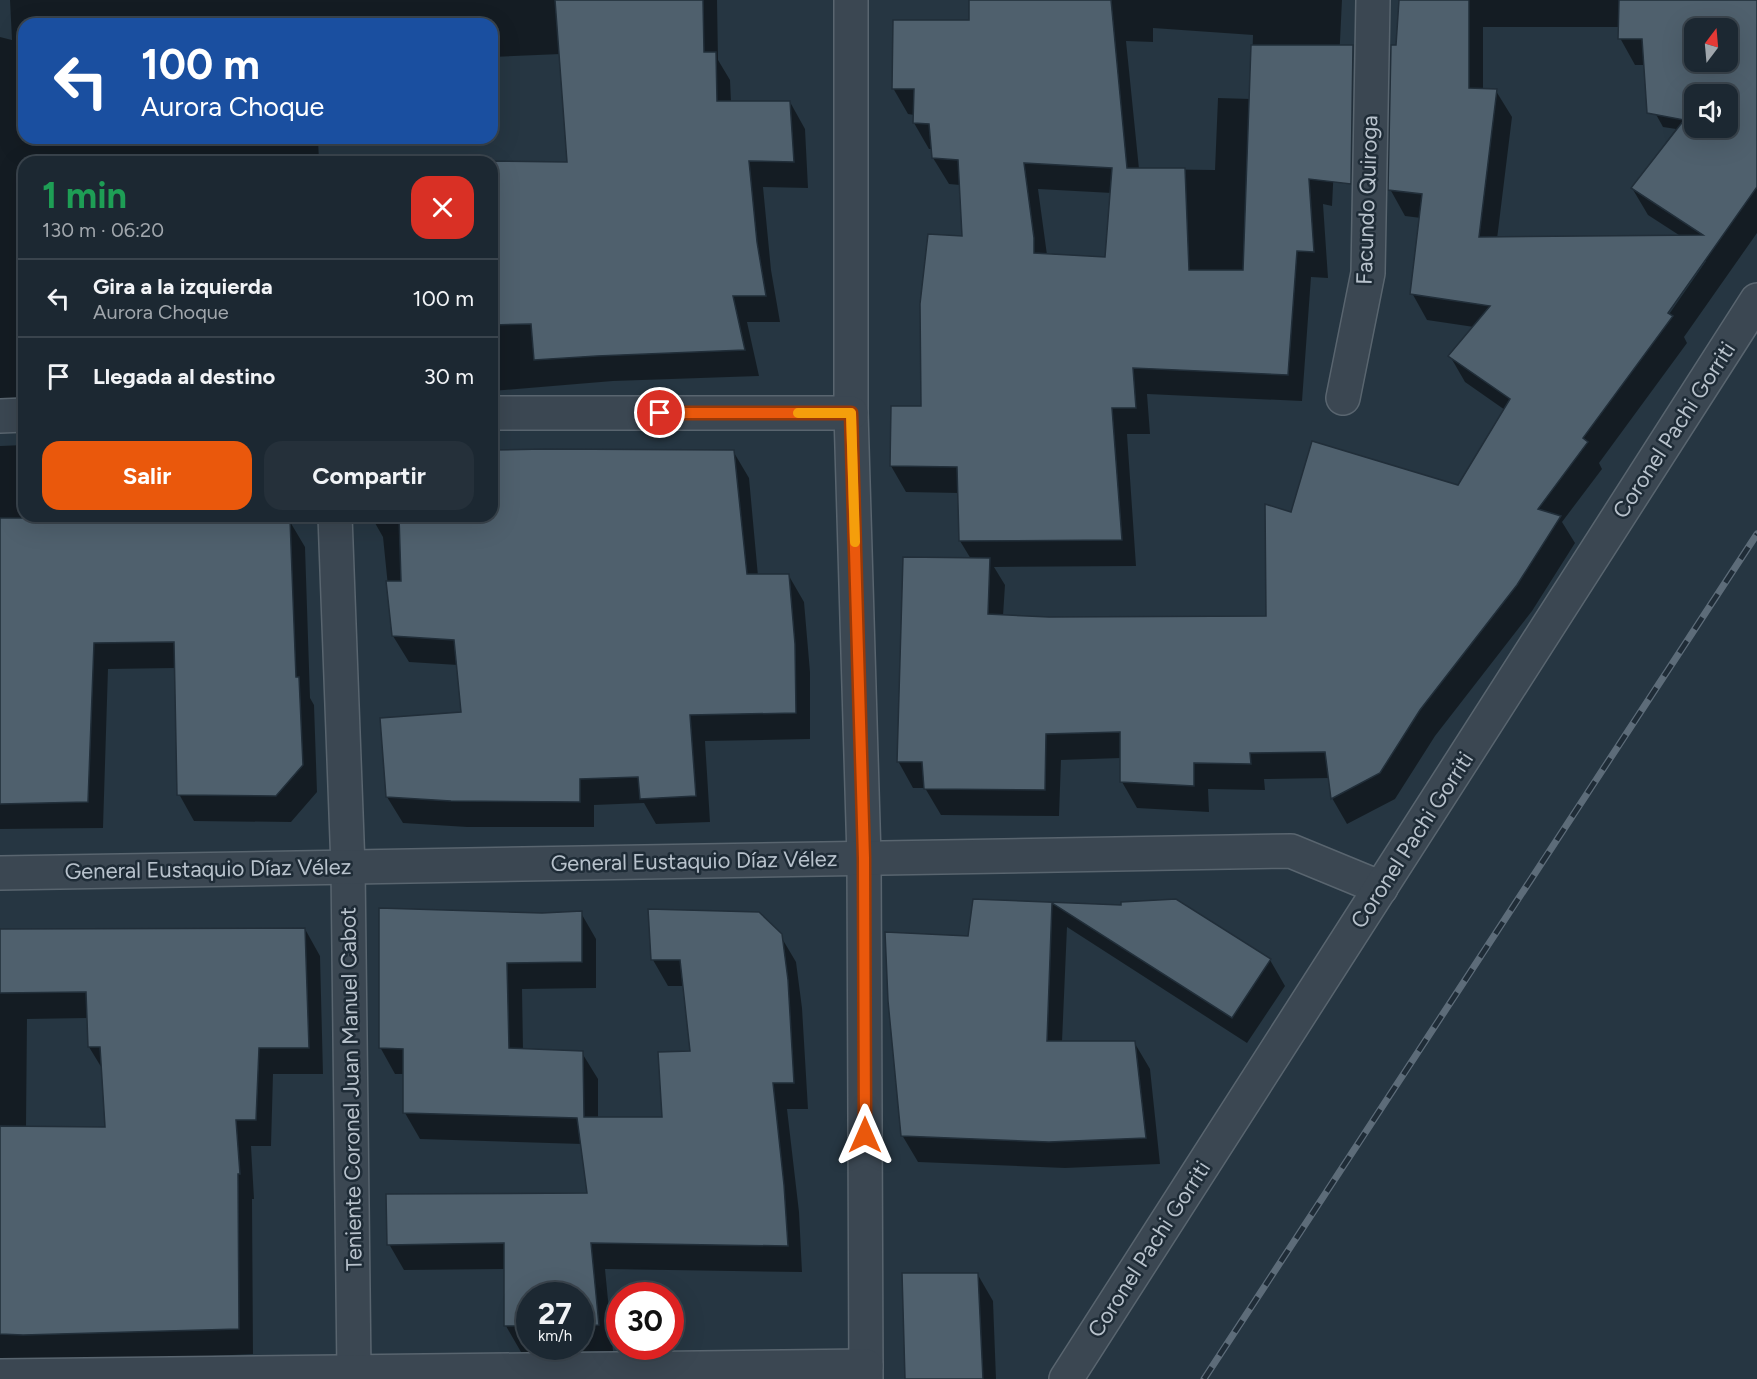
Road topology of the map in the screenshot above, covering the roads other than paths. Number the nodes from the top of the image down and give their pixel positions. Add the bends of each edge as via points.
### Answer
1 (851, 0) edge
2 (1373, 0) edge
3 (1757, 300) edge
4 (1344, 398) dead end
5 (498, 413) edge
6 (851, 413) junction
7 (18, 415) edge
8 (0, 416) edge
9 (335, 522) edge
10 (864, 858) junction
11 (348, 867) junction
12 (0, 873) edge
13 (1382, 888) junction
14 (866, 1372) edge
15 (354, 1373) junction
16 (0, 1376) edge
17 (1066, 1379) edge

1 - 6 street
2 - 4 street, Facundo Quiroga via 1368,273
3 - 13 street, Coronel Pachi Gorriti
5 - 6 street
6 - 10 street
7 - 8 street
9 - 11 street, Teniente Coronel Juan Manuel Cabot
10 - 11 street, General Eustaquio Díaz Vélez
10 - 13 street, General Eustaquio Díaz Vélez via 1291,851
10 - 14 street
11 - 12 street, General Eustaquio Díaz Vélez
11 - 15 street, Teniente Coronel Juan Manuel Cabot
13 - 17 street, Coronel Pachi Gorriti
14 - 15 street
15 - 16 street

